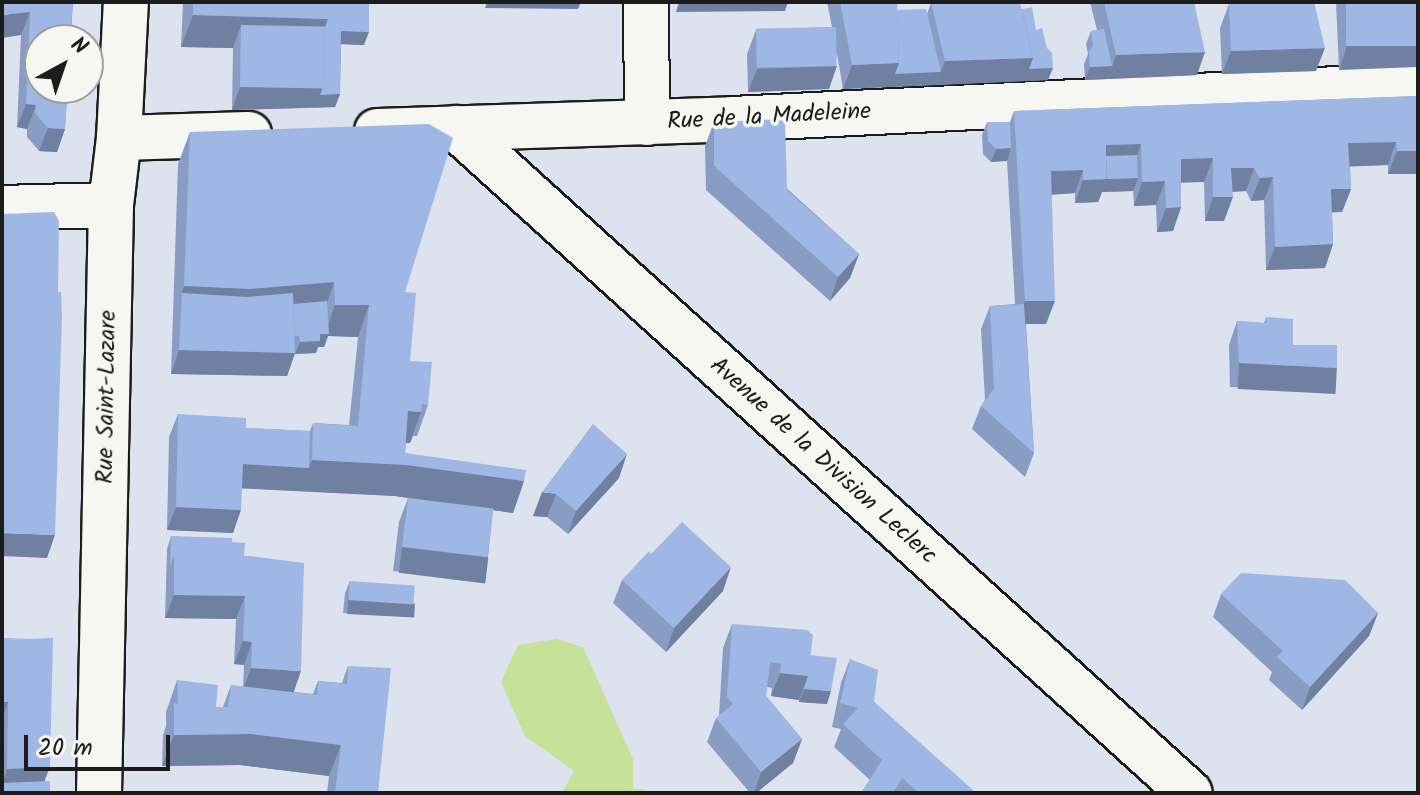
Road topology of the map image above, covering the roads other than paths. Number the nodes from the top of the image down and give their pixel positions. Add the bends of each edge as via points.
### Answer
1 (126, 2) edge
2 (646, 2) edge
3 (1418, 85) edge
4 (647, 123) junction
5 (456, 128) junction
6 (345, 132) edge
7 (297, 133) edge
8 (119, 138) junction
9 (111, 205) junction
10 (2, 208) edge
11 (99, 793) edge
12 (1190, 793) edge

1 - 8 street, Rue Saint-Lazare
2 - 4 street
3 - 4 street, Rue de la Madeleine
4 - 5 street, Rue de la Madeleine
5 - 6 street, Rue de la Madeleine
5 - 12 street, Avenue de la Division Leclerc
7 - 8 street
8 - 9 street, Rue Saint-Lazare
9 - 10 street
9 - 11 street, Rue Saint-Lazare

